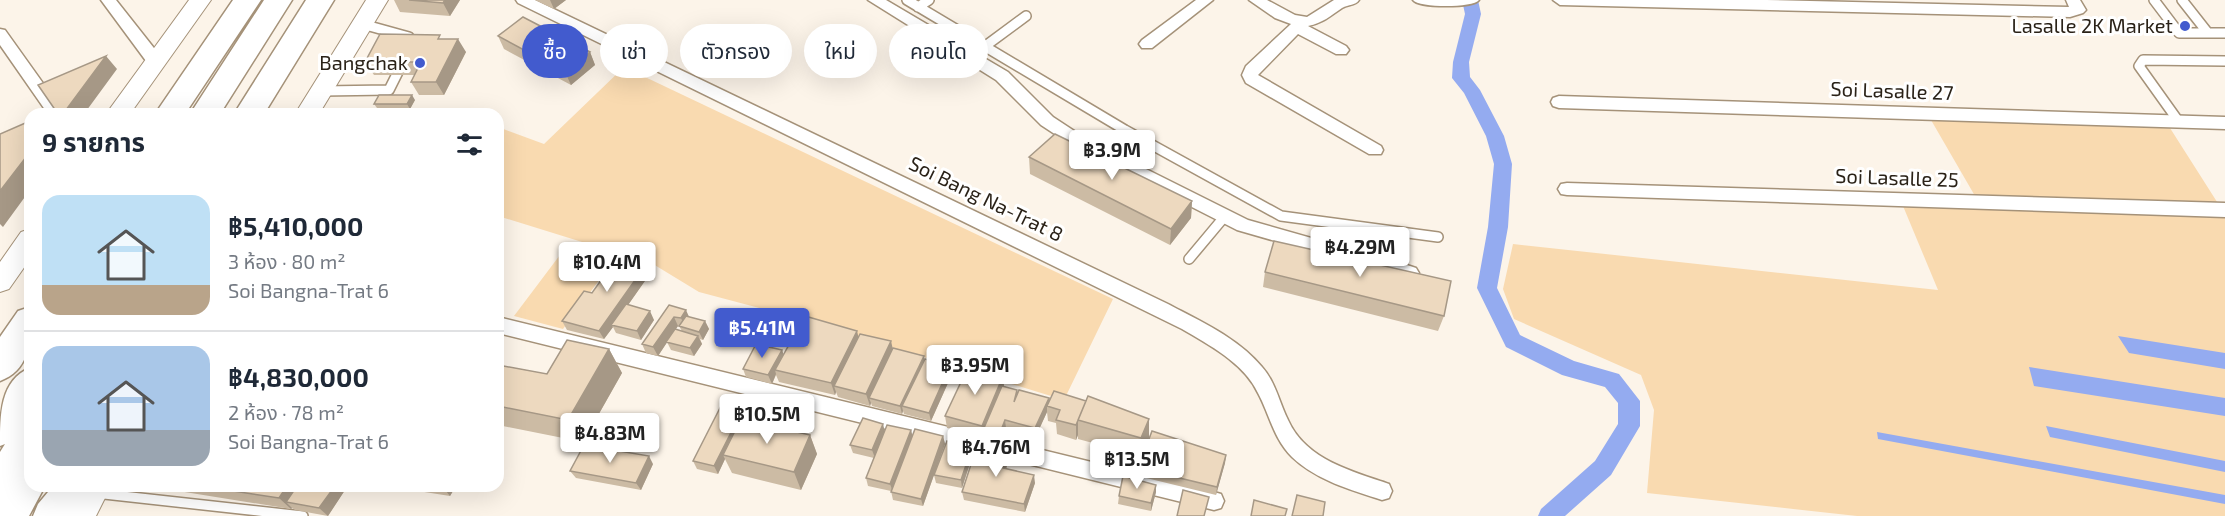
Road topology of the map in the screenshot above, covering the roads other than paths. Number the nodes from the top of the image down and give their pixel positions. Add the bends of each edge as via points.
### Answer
1 (108, 0) edge
2 (200, 0) edge
3 (214, 0) edge
4 (247, 0) edge
5 (278, 0) edge
6 (303, 0) edge
7 (320, 0) edge
8 (359, 0) edge
9 (377, 0) edge
10 (523, 0) edge
11 (875, 0) edge
12 (907, 0) edge
13 (929, 0) edge
14 (1206, 0) edge
15 (1256, 0) edge
16 (1347, 0) edge
17 (1420, 0) edge
18 (1436, 0) edge
19 (1472, 0) edge
20 (1560, 0) edge
21 (2073, 0) edge
22 (2154, 0) edge
23 (2182, 0) edge
24 (918, 7) junction
25 (1026, 16) dead end
26 (362, 24) junction
27 (947, 24) edge
28 (1299, 25) junction
29 (2208, 33) junction
30 (2225, 33) edge
31 (0, 34) edge
32 (173, 38) junction
33 (988, 43) edge
34 (1147, 44) dead end
35 (988, 48) edge
36 (410, 49) edge
37 (1341, 50) dead end
38 (405, 59) edge
39 (155, 61) junction
40 (2225, 61) edge
41 (322, 88) junction
42 (1559, 102) dead end
43 (53, 108) edge
44 (122, 108) edge
45 (174, 108) edge
46 (209, 108) edge
47 (236, 108) edge
48 (253, 108) edge
49 (310, 108) edge
50 (2179, 122) junction
51 (2225, 123) edge
52 (1375, 150) dead end
53 (1568, 189) dead end
54 (2225, 210) edge
55 (1225, 216) junction
56 (1438, 237) dead end
57 (24, 248) edge
58 (1189, 259) dead end
59 (1428, 279) edge
60 (0, 282) edge
61 (504, 327) edge
62 (24, 330) edge
63 (0, 366) edge
64 (24, 392) edge
65 (0, 430) edge
66 (24, 447) edge
67 (0, 485) edge
68 (24, 488) edge
69 (1382, 492) dead end
70 (86, 495) edge
71 (1214, 501) dead end
72 (8, 516) edge
73 (52, 516) edge
74 (303, 516) edge

1 - 39 street
2 - 32 main road
3 - 32 main road
4 - 45 highway
5 - 46 highway
6 - 47 highway
7 - 48 highway
8 - 41 main road
9 - 26 main road
10 - 69 street, Soi Bang Na-Trat 8 via 1208,335 1249,366 1264,384 1280,426 1306,458 1332,473
11 - 55 street via 1002,76 1047,120 1083,144
12 - 24 lane
13 - 24 lane
14 - 34 street
15 - 28 street
16 - 28 street via 1314,22
17 - 18 street
18 - 19 street
20 - 21 street via 2070,12 2078,10
22 - 29 lane via 2179,33
23 - 29 lane
24 - 27 lane
25 - 33 lane
26 - 36 lane via 416,38
26 - 41 main road
28 - 37 street
28 - 52 street via 1252,70 1252,79
29 - 30 lane
31 - 43 street
32 - 39 main road
35 - 56 lane via 1281,216
38 - 41 lane via 389,90
39 - 44 main road
40 - 50 lane via 2140,63
41 - 49 main road
42 - 50 street, Soi Lasalle 27
50 - 51 street, Soi Lasalle 27
53 - 54 street, Soi Lasalle 25
55 - 58 lane
55 - 59 street via 1282,238
57 - 60 main road
61 - 71 street
62 - 63 highway
64 - 65 highway
66 - 67 highway
68 - 72 highway
70 - 73 highway
70 - 74 lane

